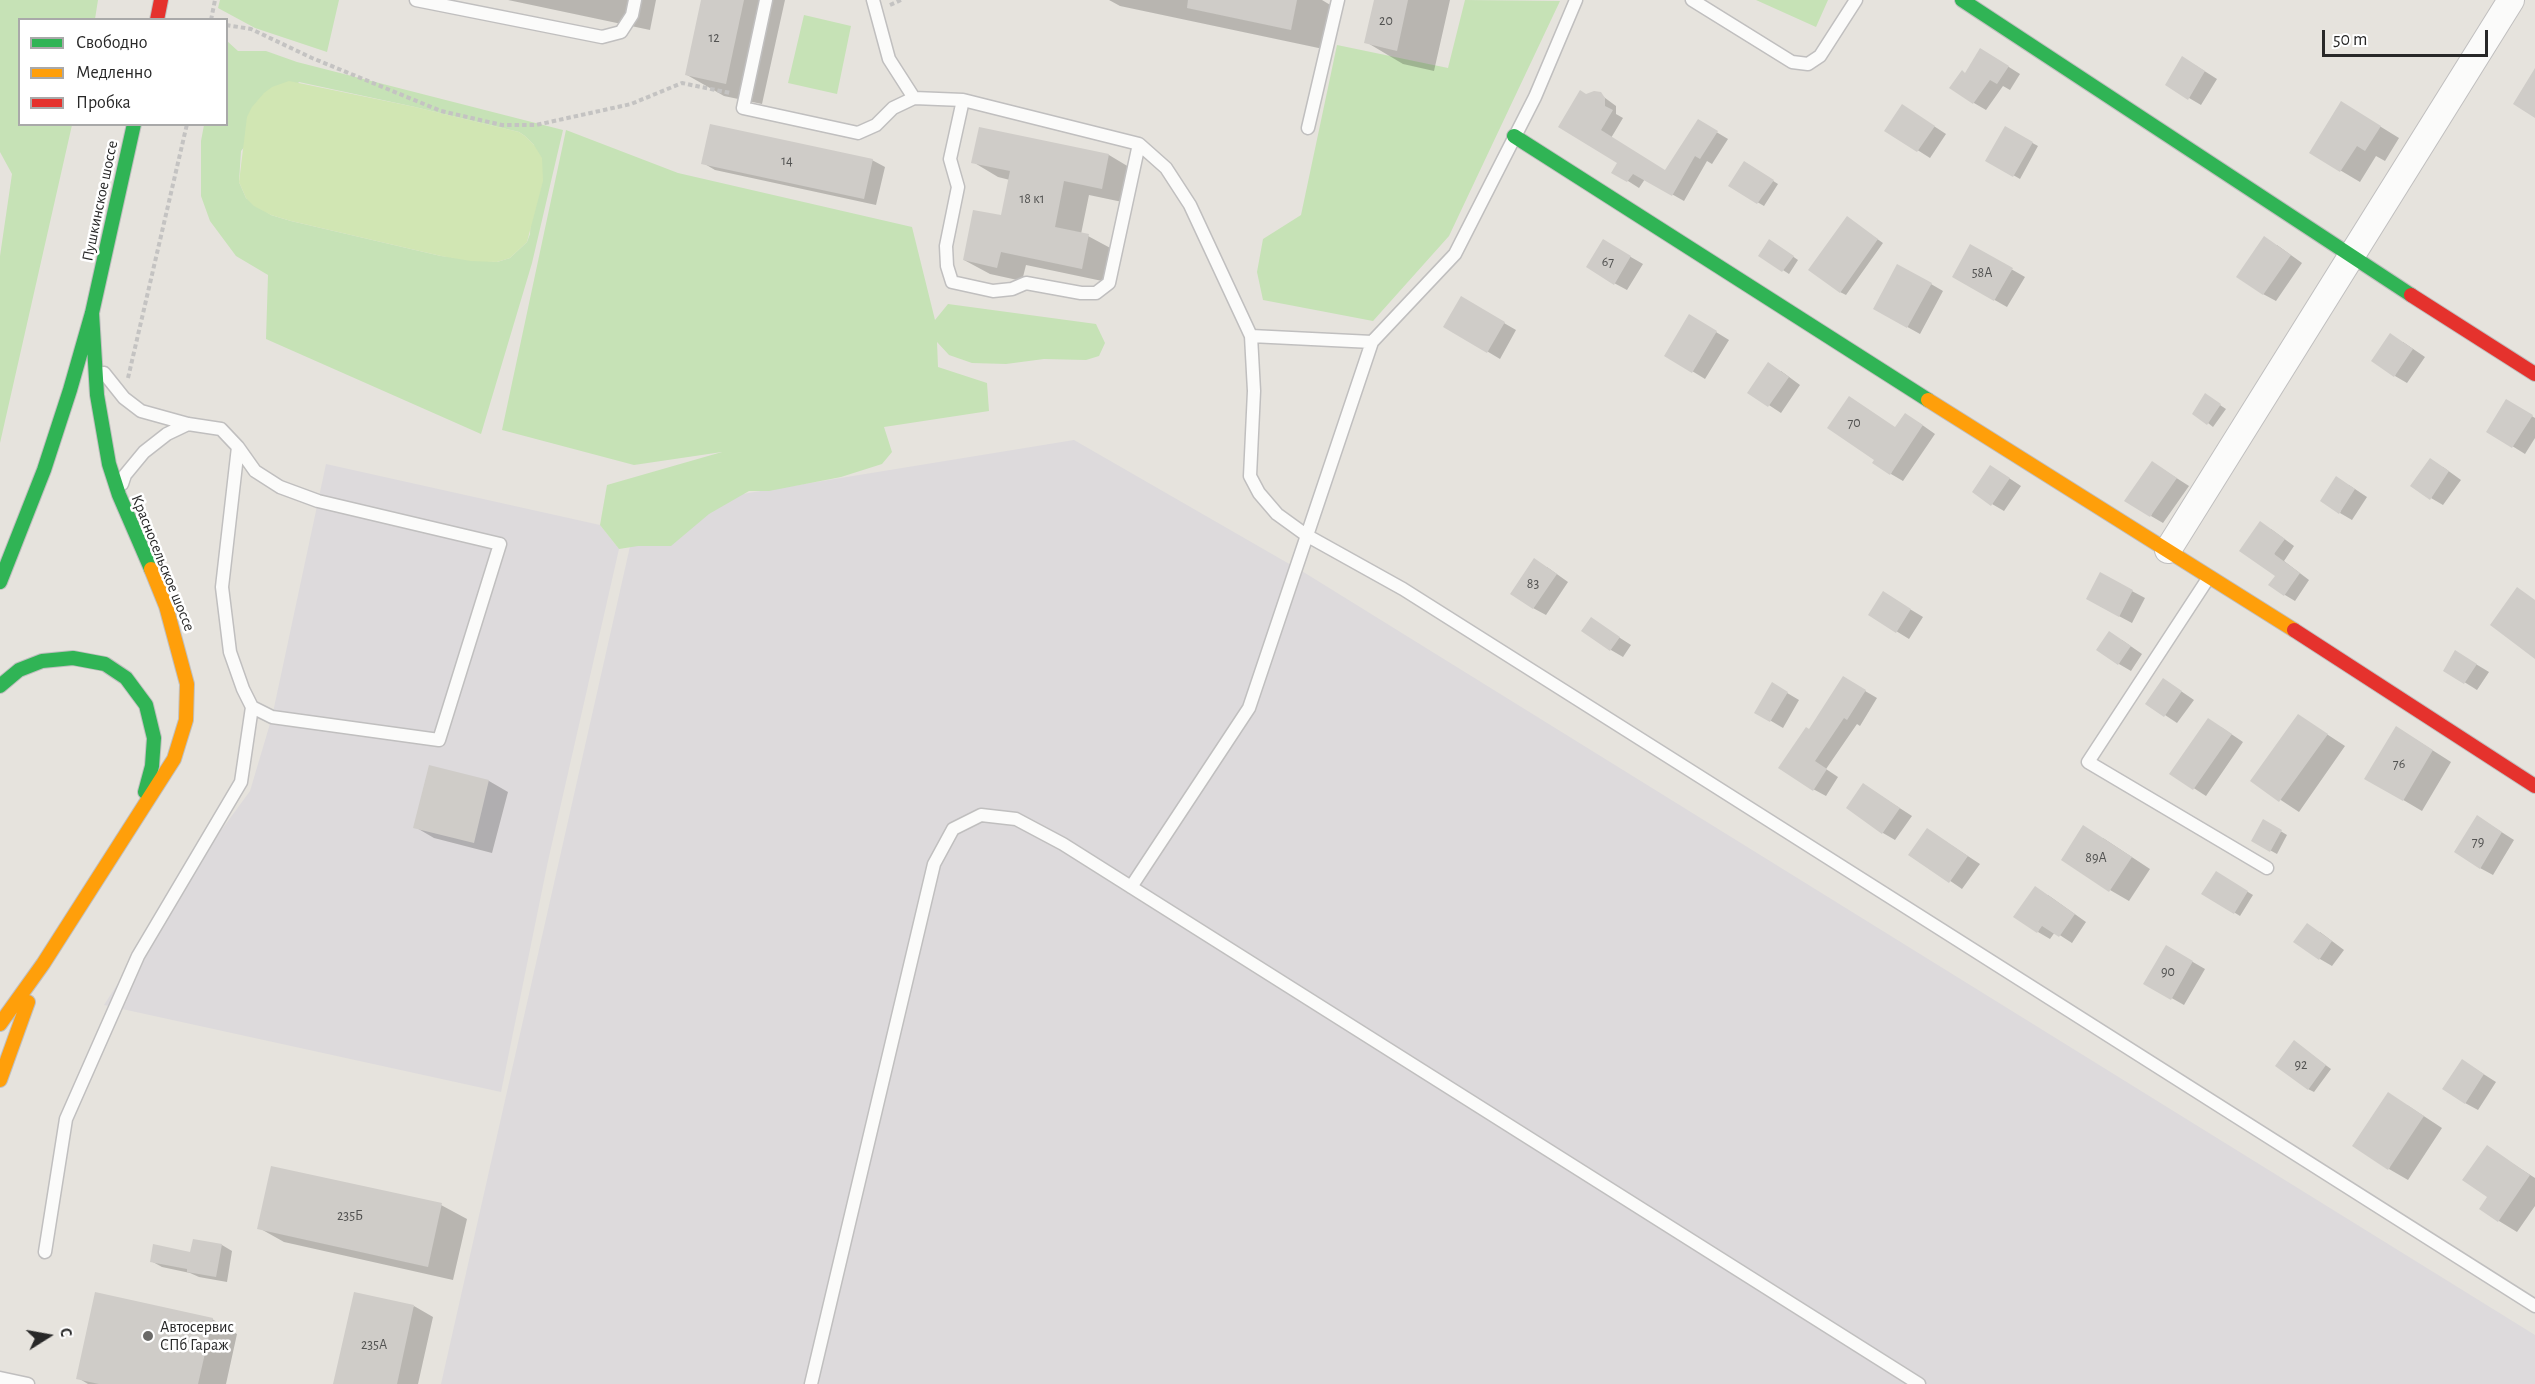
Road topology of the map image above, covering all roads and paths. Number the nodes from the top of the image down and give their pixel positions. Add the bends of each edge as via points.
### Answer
1 (161, 0) edge
2 (215, 0) edge
3 (416, 0) edge
4 (635, 0) edge
5 (766, 0) edge
6 (873, 0) edge
7 (1338, 0) edge
8 (1576, 0) edge
9 (1692, 0) edge
10 (1856, 0) edge
11 (1962, 0) edge
12 (2511, 0) edge
13 (157, 18) edge
14 (212, 18) edge
15 (228, 25) edge
16 (746, 97) junction
17 (914, 98) junction
18 (963, 100) junction
19 (134, 126) edge
20 (187, 126) edge
21 (1308, 128) dead end
22 (1514, 136) junction
23 (1139, 144) junction
24 (2349, 256) junction
25 (98, 285) joint
26 (92, 313) junction
27 (1251, 336) junction
28 (1372, 342) junction
29 (96, 363) junction
30 (2535, 374) edge
31 (124, 398) junction
32 (188, 424) junction
33 (238, 447) junction
34 (118, 495) junction
35 (1306, 535) junction
36 (2168, 550) junction
37 (2210, 576) junction
38 (0, 582) edge
39 (0, 686) edge
40 (252, 707) junction
41 (2535, 786) edge
42 (140, 811) junction
43 (2267, 868) dead end
44 (1131, 887) junction
45 (42, 964) junction
46 (0, 1024) edge
47 (0, 1080) edge
48 (45, 1252) dead end
49 (2535, 1306) edge
50 (0, 1378) edge
51 (28, 1384) edge
52 (812, 1384) edge
53 (1919, 1384) edge

1 - 13 street
2 - 14 path
3 - 4 lane via 602,36 621,32 632,15
5 - 16 lane
6 - 17 lane via 889,59
7 - 21 lane
8 - 22 lane via 1535,98
9 - 10 lane via 1792,62 1808,64 1820,56
11 - 24 street
12 - 24 street
15 - 16 path via 251,29 441,111 502,126 536,125 631,104 682,83
16 - 17 lane via 743,108 858,133
17 - 18 lane
18 - 23 lane
18 - 23 lane via 950,159 958,187 945,246 946,267 952,282 993,291 1026,283 1096,293 1109,282
19 - 25 street, Пушкинское шоссе
20 - 31 path
22 - 28 lane via 1455,255
22 - 36 street
23 - 27 lane via 1166,168 1190,205
24 - 30 street
24 - 36 street
25 - 26 street, Красносельское шоссе
26 - 29 street, Красносельское шоссе
26 - 38 street, Красносельское шоссе via 44,470
27 - 28 lane
27 - 35 lane via 1254,392 1250,476 1277,514
28 - 35 lane
29 - 31 lane
29 - 34 street, Красносельское шоссе via 97,395
31 - 32 lane via 141,411
32 - 33 lane via 221,429
32 - 34 lane via 144,452 125,475
33 - 40 lane via 222,587 230,652
33 - 40 lane via 255,471 280,487 318,501 500,544 439,740 272,717
34 - 42 street, Красносельское шоссе via 166,606 186,684 186,720 174,759
35 - 44 lane via 1249,708
35 - 49 lane via 1403,589
36 - 37 street
37 - 41 street
37 - 43 lane via 2088,762
39 - 42 street via 20,670 42,661 73,658 105,664 126,678 146,705 154,738 152,766
40 - 48 lane via 241,782 138,956 66,1119
42 - 45 street, Красносельское шоссе
44 - 52 lane via 1016,819 981,815 953,829 934,864
44 - 53 lane
45 - 46 street, Красносельское шоссе
45 - 47 street
50 - 51 lane

